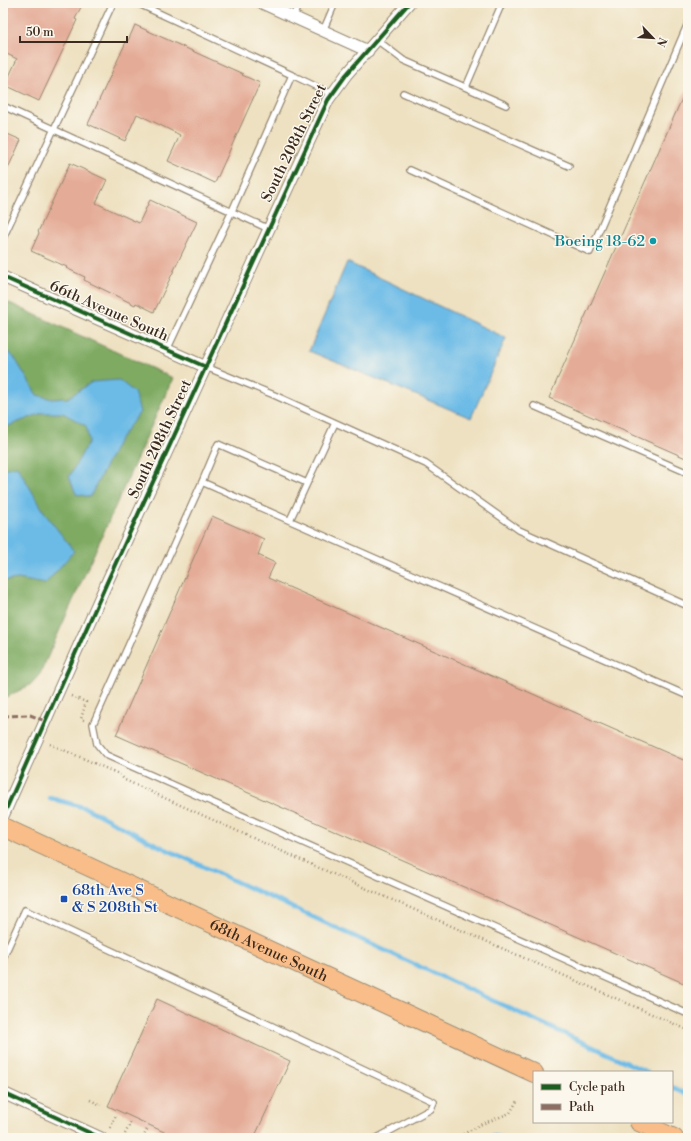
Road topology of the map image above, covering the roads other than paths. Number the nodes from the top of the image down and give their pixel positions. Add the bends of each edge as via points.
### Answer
1 (113, 3) edge
2 (137, 3) edge
3 (262, 3) edge
4 (299, 3) edge
5 (335, 3) edge
6 (410, 3) edge
7 (502, 3) edge
8 (293, 17) junction
9 (688, 23) edge
10 (323, 31) junction
11 (377, 40) junction
12 (368, 51) junction
13 (292, 75) junction
14 (466, 87) junction
15 (403, 93) dead end
16 (332, 94) junction
17 (506, 105) dead end
18 (3, 106) edge
19 (54, 129) junction
20 (569, 166) dead end
21 (410, 170) dead end
22 (232, 211) junction
23 (270, 229) junction
24 (3, 238) edge
25 (3, 277) edge
26 (167, 350) junction
27 (206, 367) junction
28 (534, 406) dead end
29 (335, 423) junction
30 (688, 473) edge
31 (202, 482) junction
32 (307, 482) junction
33 (290, 520) junction
34 (688, 606) edge
35 (688, 696) edge
36 (3, 816) edge
37 (3, 827) edge
38 (3, 958) edge
39 (688, 1014) edge
40 (533, 1073) edge
41 (3, 1093) edge
42 (641, 1123) edge
43 (101, 1138) edge
44 (376, 1138) edge
45 (674, 1138) edge

1 - 19 lane
2 - 13 lane
3 - 8 street
4 - 8 lane
5 - 10 lane
6 - 11 street, South 208th Street
7 - 14 lane
8 - 10 street
9 - 21 lane via 590,252
10 - 12 street
11 - 12 street, South 208th Street
11 - 14 lane via 403,60
12 - 16 street, South 208th Street
13 - 16 lane
13 - 22 lane
14 - 17 lane
15 - 20 lane
16 - 23 street, South 208th Street
18 - 19 lane
19 - 22 lane
19 - 24 lane
22 - 23 lane
22 - 26 lane
23 - 27 street, South 208th Street
25 - 26 street, 66th Avenue South
26 - 27 street, 66th Avenue South
27 - 29 lane
27 - 36 street, South 208th Street
28 - 30 lane
29 - 32 lane
29 - 34 lane via 426,464 519,530
31 - 32 lane via 218,444
31 - 33 lane
31 - 39 lane via 93,724 97,744 106,755
32 - 33 lane
33 - 35 lane
37 - 40 main road, 68th Avenue South
38 - 44 lane via 25,910 434,1102 431,1109
41 - 43 street
42 - 45 main road

